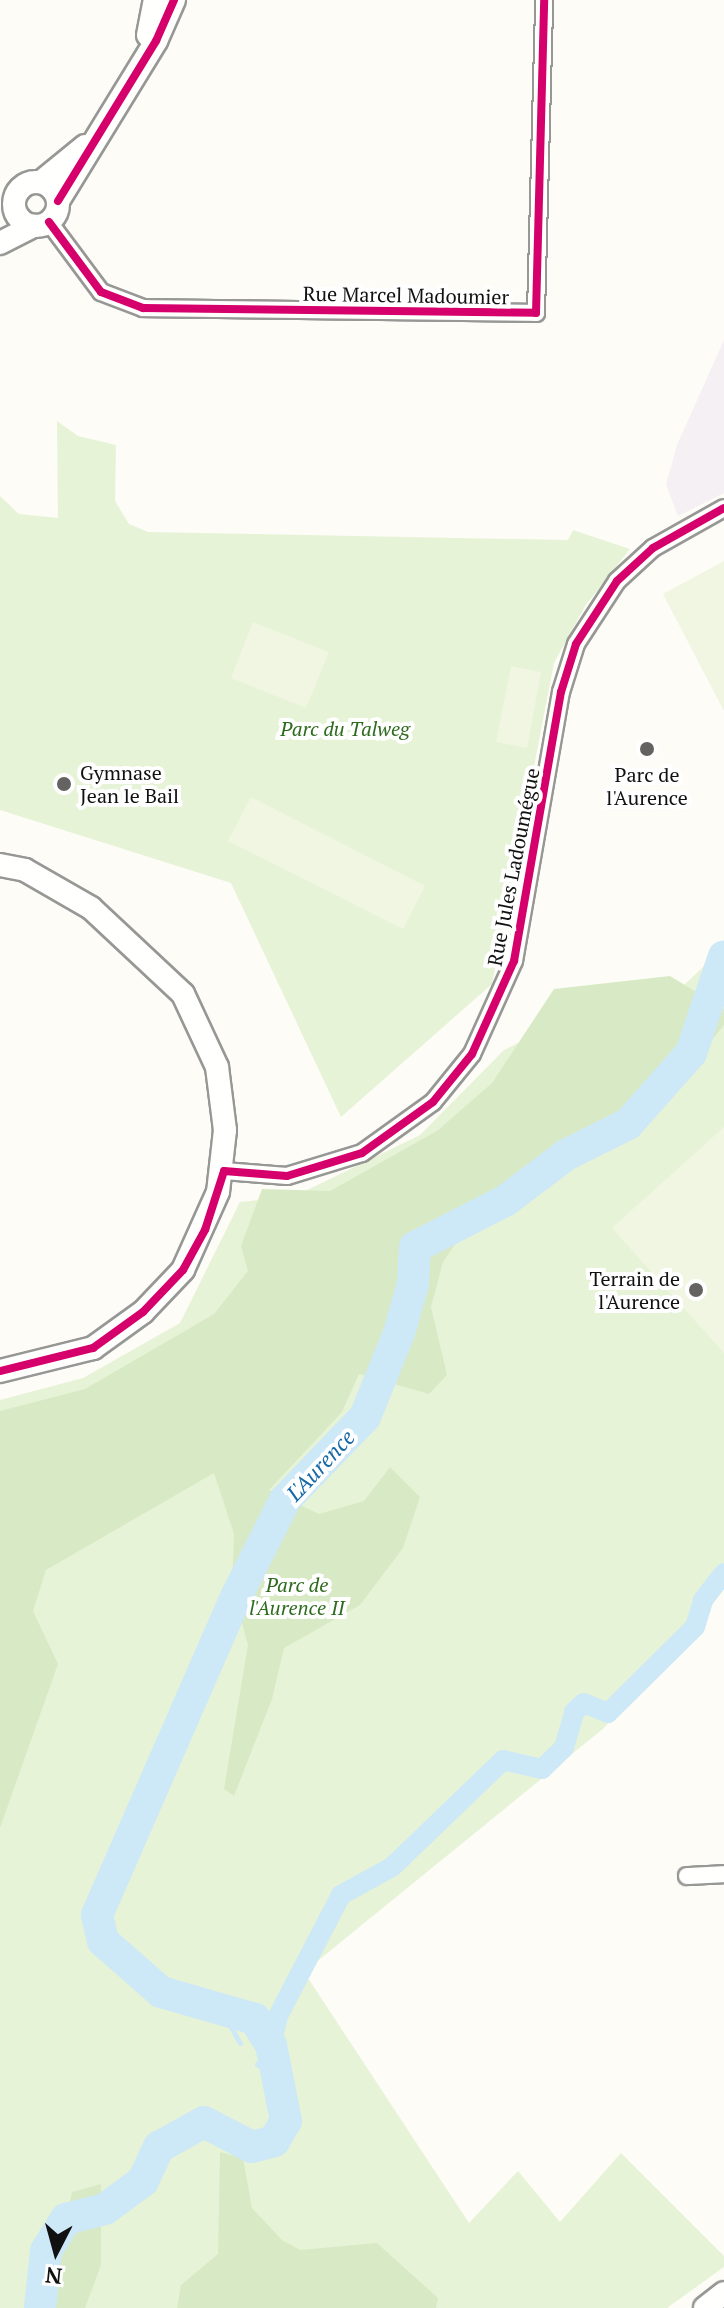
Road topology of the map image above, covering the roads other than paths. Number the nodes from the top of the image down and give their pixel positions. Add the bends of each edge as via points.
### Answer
1 (155, 0) edge
2 (174, 0) edge
3 (544, 0) edge
4 (142, 60) junction
5 (101, 132) junction
6 (41, 182) junction
7 (58, 201) junction
8 (7, 211) edge
9 (41, 224) junction
10 (0, 243) edge
11 (724, 508) edge
12 (0, 865) edge
13 (224, 1171) junction
14 (0, 1371) edge
15 (724, 1874) edge
16 (687, 1876) dead end
17 (724, 2294) edge
18 (705, 2308) edge

1 - 4 street
2 - 4 street
3 - 9 street, Rue Marcel Madoumier via 536,313 143,308 101,292
4 - 5 street
5 - 6 street
5 - 7 street
6 - 7 street
6 - 8 street via 24,185
7 - 9 street
8 - 9 street
9 - 10 street
11 - 13 street, Rue Jules Ladoumégue via 653,548 617,581 576,644 561,692 514,961 472,1054 433,1102 362,1153 287,1176
12 - 13 street via 25,870 91,908 183,994 217,1067
13 - 14 street via 205,1230 183,1270 143,1312 93,1348
15 - 16 street
17 - 18 street

